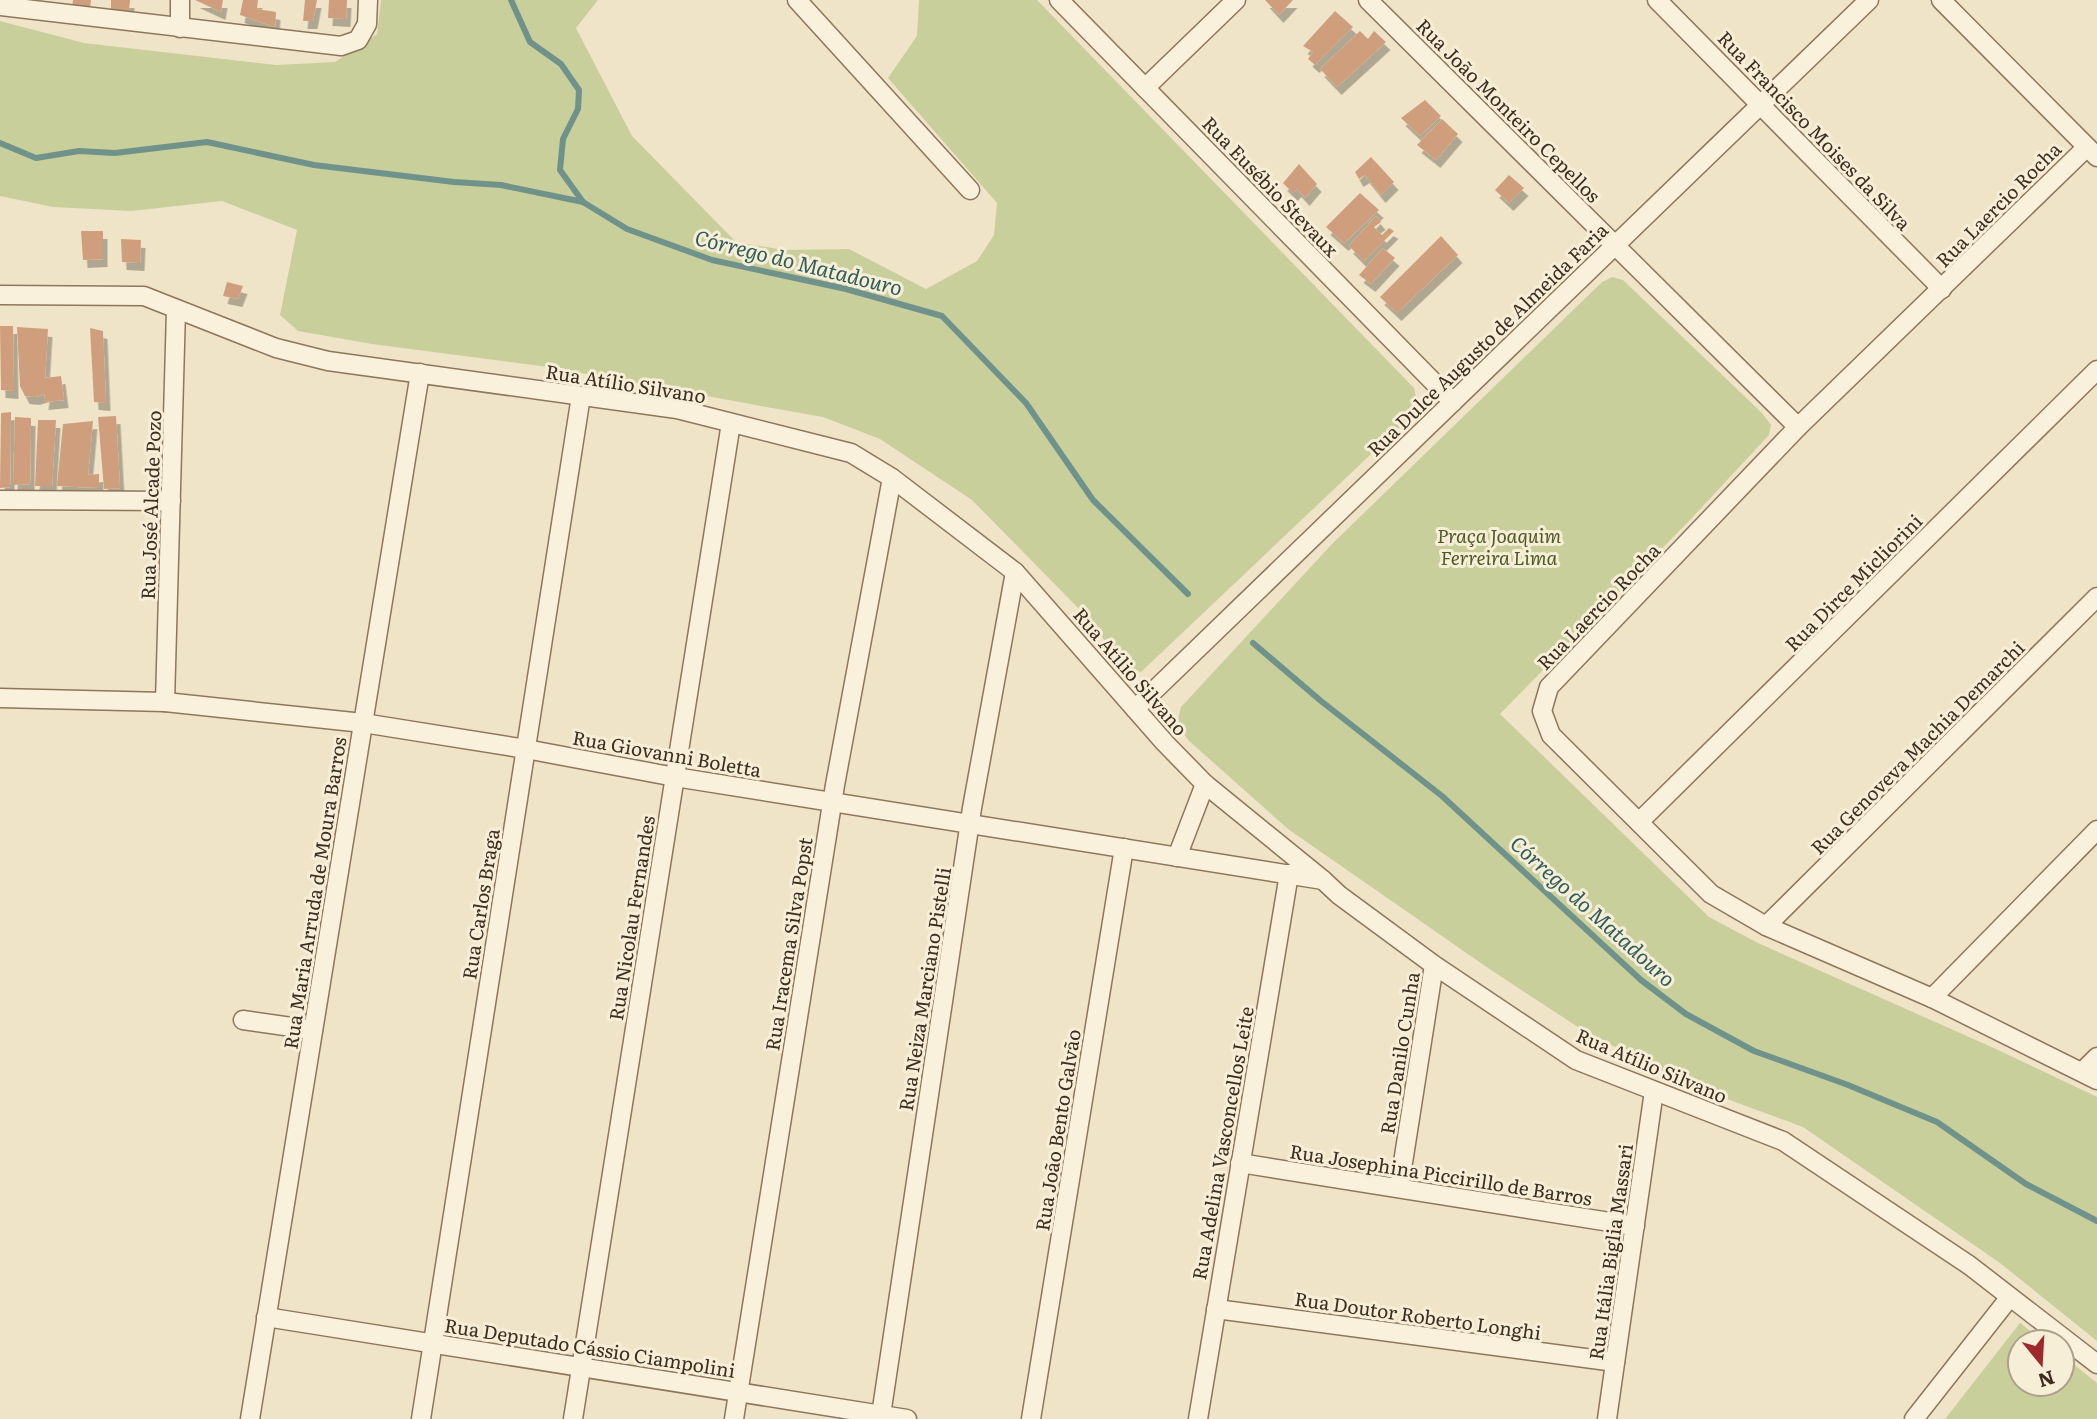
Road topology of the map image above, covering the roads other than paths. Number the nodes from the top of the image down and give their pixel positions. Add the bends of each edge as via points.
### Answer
1 (180, 0) edge
2 (368, 0) edge
3 (797, 0) edge
4 (1059, 0) edge
5 (1236, 0) edge
6 (1368, 0) edge
7 (1657, 0) edge
8 (1869, 0) edge
9 (1941, 0) edge
10 (0, 6) edge
11 (180, 28) junction
12 (1145, 88) junction
13 (1762, 104) junction
14 (2092, 152) edge
15 (970, 190) dead end
16 (1615, 245) junction
17 (1942, 289) junction
18 (0, 295) edge
19 (176, 310) junction
20 (420, 373) junction
21 (2094, 380) edge
22 (581, 396) junction
23 (1453, 402) junction
24 (731, 423) junction
25 (1798, 427) junction
26 (892, 478) junction
27 (0, 500) edge
28 (171, 501) junction
29 (1015, 572) junction
30 (2097, 597) edge
31 (0, 698) edge
32 (165, 702) junction
33 (1135, 709) junction
34 (363, 723) junction
35 (526, 749) junction
36 (675, 777) junction
37 (1205, 784) junction
38 (832, 801) junction
39 (1639, 822) junction
40 (970, 823) junction
41 (2097, 830) edge
42 (1124, 848) junction
43 (1177, 857) junction
44 (1289, 874) junction
45 (1323, 880) junction
46 (1766, 926) junction
47 (1434, 965) junction
48 (1931, 998) junction
49 (243, 1020) dead end
50 (313, 1030) junction
51 (2097, 1057) edge
52 (2089, 1076) edge
53 (1654, 1091) junction
54 (1240, 1163) junction
55 (1399, 1188) junction
56 (1635, 1226) junction
57 (2010, 1297) junction
58 (1216, 1309) junction
59 (266, 1317) junction
60 (433, 1344) junction
61 (1615, 1362) junction
62 (2097, 1364) edge
63 (581, 1367) junction
64 (738, 1392) junction
65 (881, 1415) junction
66 (250, 1419) edge
67 (421, 1419) edge
68 (573, 1419) edge
69 (734, 1419) edge
70 (907, 1419) edge
71 (1031, 1419) edge
72 (1198, 1419) edge
73 (1607, 1419) edge
74 (1914, 1419) edge

1 - 11 street
2 - 11 street via 367,24 358,40 341,46
3 - 15 street
4 - 12 street, Rua Eusébio Stevaux
5 - 12 street
6 - 16 street, Rua João Monteiro Cepellos
7 - 13 street, Rua Francisco Moises da Silva
8 - 13 street, Rua Dulce Augusto de Almeida Faria
9 - 14 street
10 - 11 street
12 - 23 street, Rua Eusébio Stevaux
13 - 16 street, Rua Dulce Augusto de Almeida Faria
13 - 17 street, Rua Francisco Moises da Silva
14 - 17 street, Rua Laercio Rocha
16 - 23 street, Rua Dulce Augusto de Almeida Faria
16 - 25 street, Rua João Monteiro Cepellos
17 - 25 street, Rua Laercio Rocha
18 - 19 street, Rua Atílio Silvano via 144,296
19 - 20 street, Rua Atílio Silvano via 276,348 328,361
19 - 28 street, Rua José Alcade Pozo
20 - 22 street, Rua Atílio Silvano
20 - 34 street, Rua Maria Arruda de Moura Barros
21 - 39 street, Rua Dirce Micliorini
22 - 24 street, Rua Atílio Silvano via 677,409
22 - 35 street, Rua Carlos Braga
23 - 33 street, Rua Dulce Augusto de Almeida Faria
24 - 26 street, Rua Atílio Silvano via 851,453
24 - 36 street, Rua Nicolau Fernandes
25 - 39 street, Rua Laercio Rocha via 1549,687 1542,711 1551,735
26 - 29 street, Rua Atílio Silvano
26 - 38 street, Rua Iracema Silva Popst
27 - 28 street
28 - 32 street, Rua José Alcade Pozo
29 - 33 street, Rua Atílio Silvano
29 - 40 street, Rua Neiza Marciano Pistelli
30 - 46 street, Rua Genoveva Machia Demarchi
31 - 32 street, Rua Giovanni Boletta
32 - 34 street, Rua Giovanni Boletta
33 - 37 street, Rua Atílio Silvano
34 - 35 street, Rua Giovanni Boletta
34 - 50 street, Rua Maria Arruda de Moura Barros
35 - 36 street, Rua Giovanni Boletta
35 - 60 street, Rua Carlos Braga
36 - 38 street, Rua Giovanni Boletta
36 - 63 street, Rua Nicolau Fernandes
37 - 43 street
37 - 45 street, Rua Atílio Silvano
38 - 40 street, Rua Giovanni Boletta
38 - 64 street, Rua Iracema Silva Popst
39 - 46 street, Rua Laercio Rocha via 1711,894
40 - 42 street, Rua Giovanni Boletta
40 - 65 street, Rua Neiza Marciano Pistelli
41 - 48 street
42 - 43 street, Rua Giovanni Boletta
42 - 71 street, Rua João Bento Galvão
43 - 44 street, Rua Giovanni Boletta
44 - 45 street, Rua Giovanni Boletta
44 - 54 street, Rua Adelina Vasconcellos Leite
45 - 47 street, Rua Atílio Silvano
46 - 48 street, Rua Laercio Rocha
47 - 53 street, Rua Atílio Silvano via 1576,1060
47 - 55 street, Rua Danilo Cunha
48 - 52 street, Rua Laercio Rocha
49 - 50 street
50 - 59 street, Rua Maria Arruda de Moura Barros
51 - 52 street
53 - 56 street, Rua Itália Biglia Massari
53 - 57 street, Rua Atílio Silvano via 1783,1141
54 - 55 street, Rua Josephina Piccirillo de Barros
54 - 58 street, Rua Adelina Vasconcellos Leite
55 - 56 street, Rua Josephina Piccirillo de Barros
56 - 61 street, Rua Itália Biglia Massari
57 - 62 street, Rua Atílio Silvano
57 - 74 street
58 - 61 street, Rua Doutor Roberto Longhi
58 - 72 street, Rua Adelina Vasconcellos Leite
59 - 60 street, Rua Deputado Cássio Ciampolini
59 - 66 street, Rua Maria Arruda de Moura Barros
60 - 63 street, Rua Deputado Cássio Ciampolini
60 - 67 street, Rua Carlos Braga
61 - 73 street, Rua Itália Biglia Massari
63 - 64 street, Rua Deputado Cássio Ciampolini
63 - 68 street, Rua Nicolau Fernandes
64 - 65 street, Rua Deputado Cássio Ciampolini
64 - 69 street, Rua Iracema Silva Popst
65 - 70 street, Rua Deputado Cássio Ciampolini

